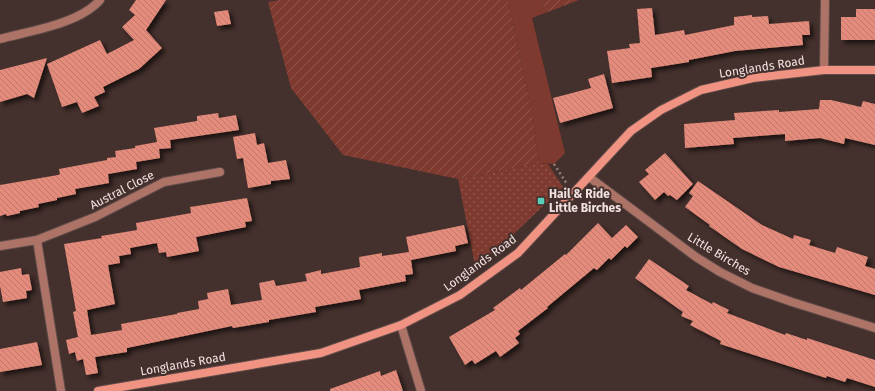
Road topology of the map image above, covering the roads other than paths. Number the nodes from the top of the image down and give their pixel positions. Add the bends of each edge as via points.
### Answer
1 (100, 0) edge
2 (825, 0) edge
3 (0, 40) edge
4 (824, 70) junction
5 (875, 70) edge
6 (220, 172) dead end
7 (589, 177) junction
8 (37, 240) junction
9 (0, 246) edge
10 (401, 324) junction
11 (875, 328) edge
12 (61, 391) edge
13 (98, 391) edge
14 (421, 391) edge

1 - 3 street via 85,13 68,21
2 - 4 street
4 - 5 street, Longlands Road
4 - 7 street, Longlands Road via 753,78 701,90 661,110 631,131
6 - 8 street, Austral Close via 164,182 95,218
7 - 10 street, Longlands Road via 518,253 460,296
7 - 11 street, Little Birches via 720,272 752,288
8 - 9 street, Austral Close
8 - 12 street
10 - 13 street, Longlands Road via 321,353
10 - 14 street

